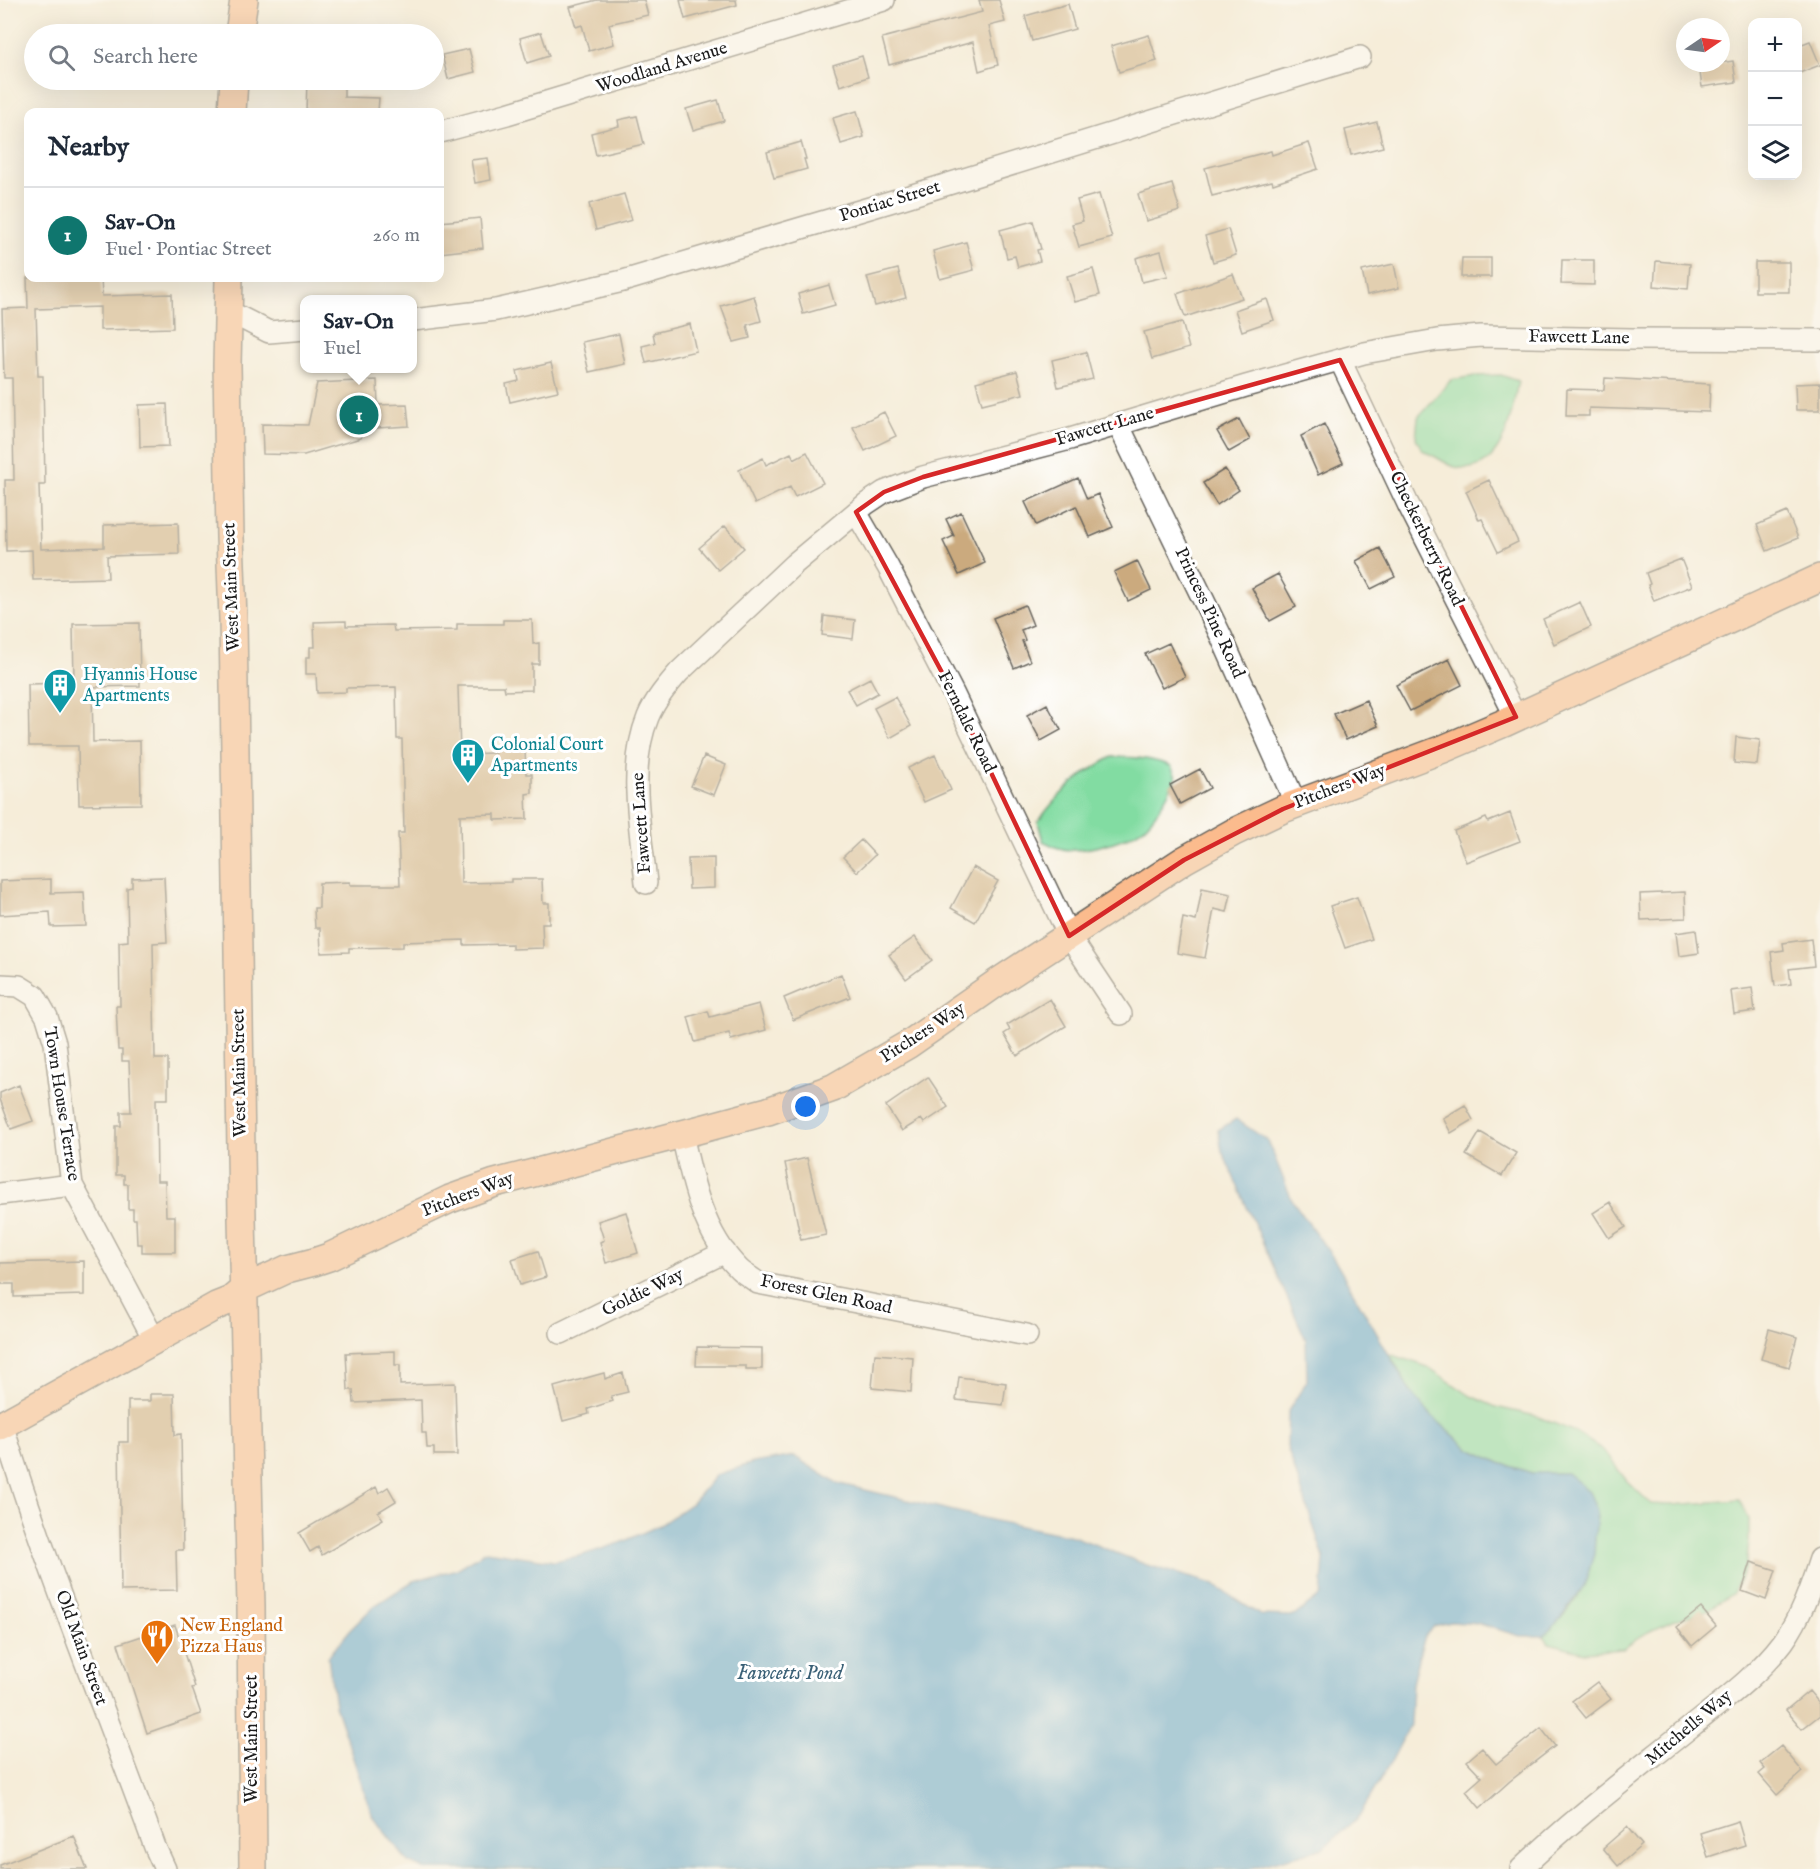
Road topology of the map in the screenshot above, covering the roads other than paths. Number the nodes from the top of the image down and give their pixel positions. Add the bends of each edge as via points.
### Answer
1 (244, 0) edge
2 (884, 0) edge
3 (240, 24) edge
4 (1360, 57) dead end
5 (233, 90) edge
6 (232, 108) edge
7 (444, 131) edge
8 (229, 282) edge
9 (228, 311) junction
10 (417, 320) edge
11 (300, 329) edge
12 (1820, 340) edge
13 (1340, 360) junction
14 (1118, 424) junction
15 (856, 512) junction
16 (1820, 578) edge
17 (1516, 717) junction
18 (1296, 804) junction
19 (646, 883) dead end
20 (1068, 936) junction
21 (0, 985) edge
22 (1121, 1014) dead end
23 (681, 1134) junction
24 (72, 1185) junction
25 (0, 1194) edge
26 (724, 1252) junction
27 (244, 1289) junction
28 (561, 1333) dead end
29 (1027, 1335) dead end
30 (155, 1341) junction
31 (1, 1425) edge
32 (1820, 1558) edge
33 (165, 1869) edge
34 (253, 1869) edge
35 (1521, 1869) edge

1 - 3 main road
2 - 7 street, Woodland Avenue
4 - 10 street, Pontiac Street via 623,281 496,310
5 - 6 main road
8 - 9 main road, West Main Street
9 - 11 street via 269,332
9 - 27 main road, West Main Street
12 - 13 street, Fawcett Lane via 1481,336 1437,340
13 - 14 street, Fawcett Lane
13 - 17 street, Checkerberry Road
14 - 15 street, Fawcett Lane via 899,485
14 - 18 street, Princess Pine Road via 1221,636
15 - 19 street, Fawcett Lane via 794,564 679,672 655,704 641,740 637,775
15 - 20 street, Ferndale Road via 953,693
16 - 17 main road, Pitchers Way
17 - 18 main road, Pitchers Way
18 - 20 main road, Pitchers Way via 1214,842
20 - 22 street
20 - 23 main road, Pitchers Way via 909,1044 833,1088
21 - 24 street, Town House Terrace via 19,986 35,996 47,1017 55,1043
23 - 26 street, Forest Glen Road via 690,1176
23 - 27 main road, Pitchers Way via 474,1190 329,1257 287,1269
24 - 25 street
24 - 30 street, Town House Terrace
26 - 28 street, Goldie Way
26 - 29 street, Forest Glen Road via 758,1283
27 - 30 main road, Pitchers Way
27 - 34 main road, West Main Street
30 - 31 main road, Pitchers Way
31 - 33 street, Old Main Street
32 - 35 street, Mitchells Way via 1802,1609 1769,1658

